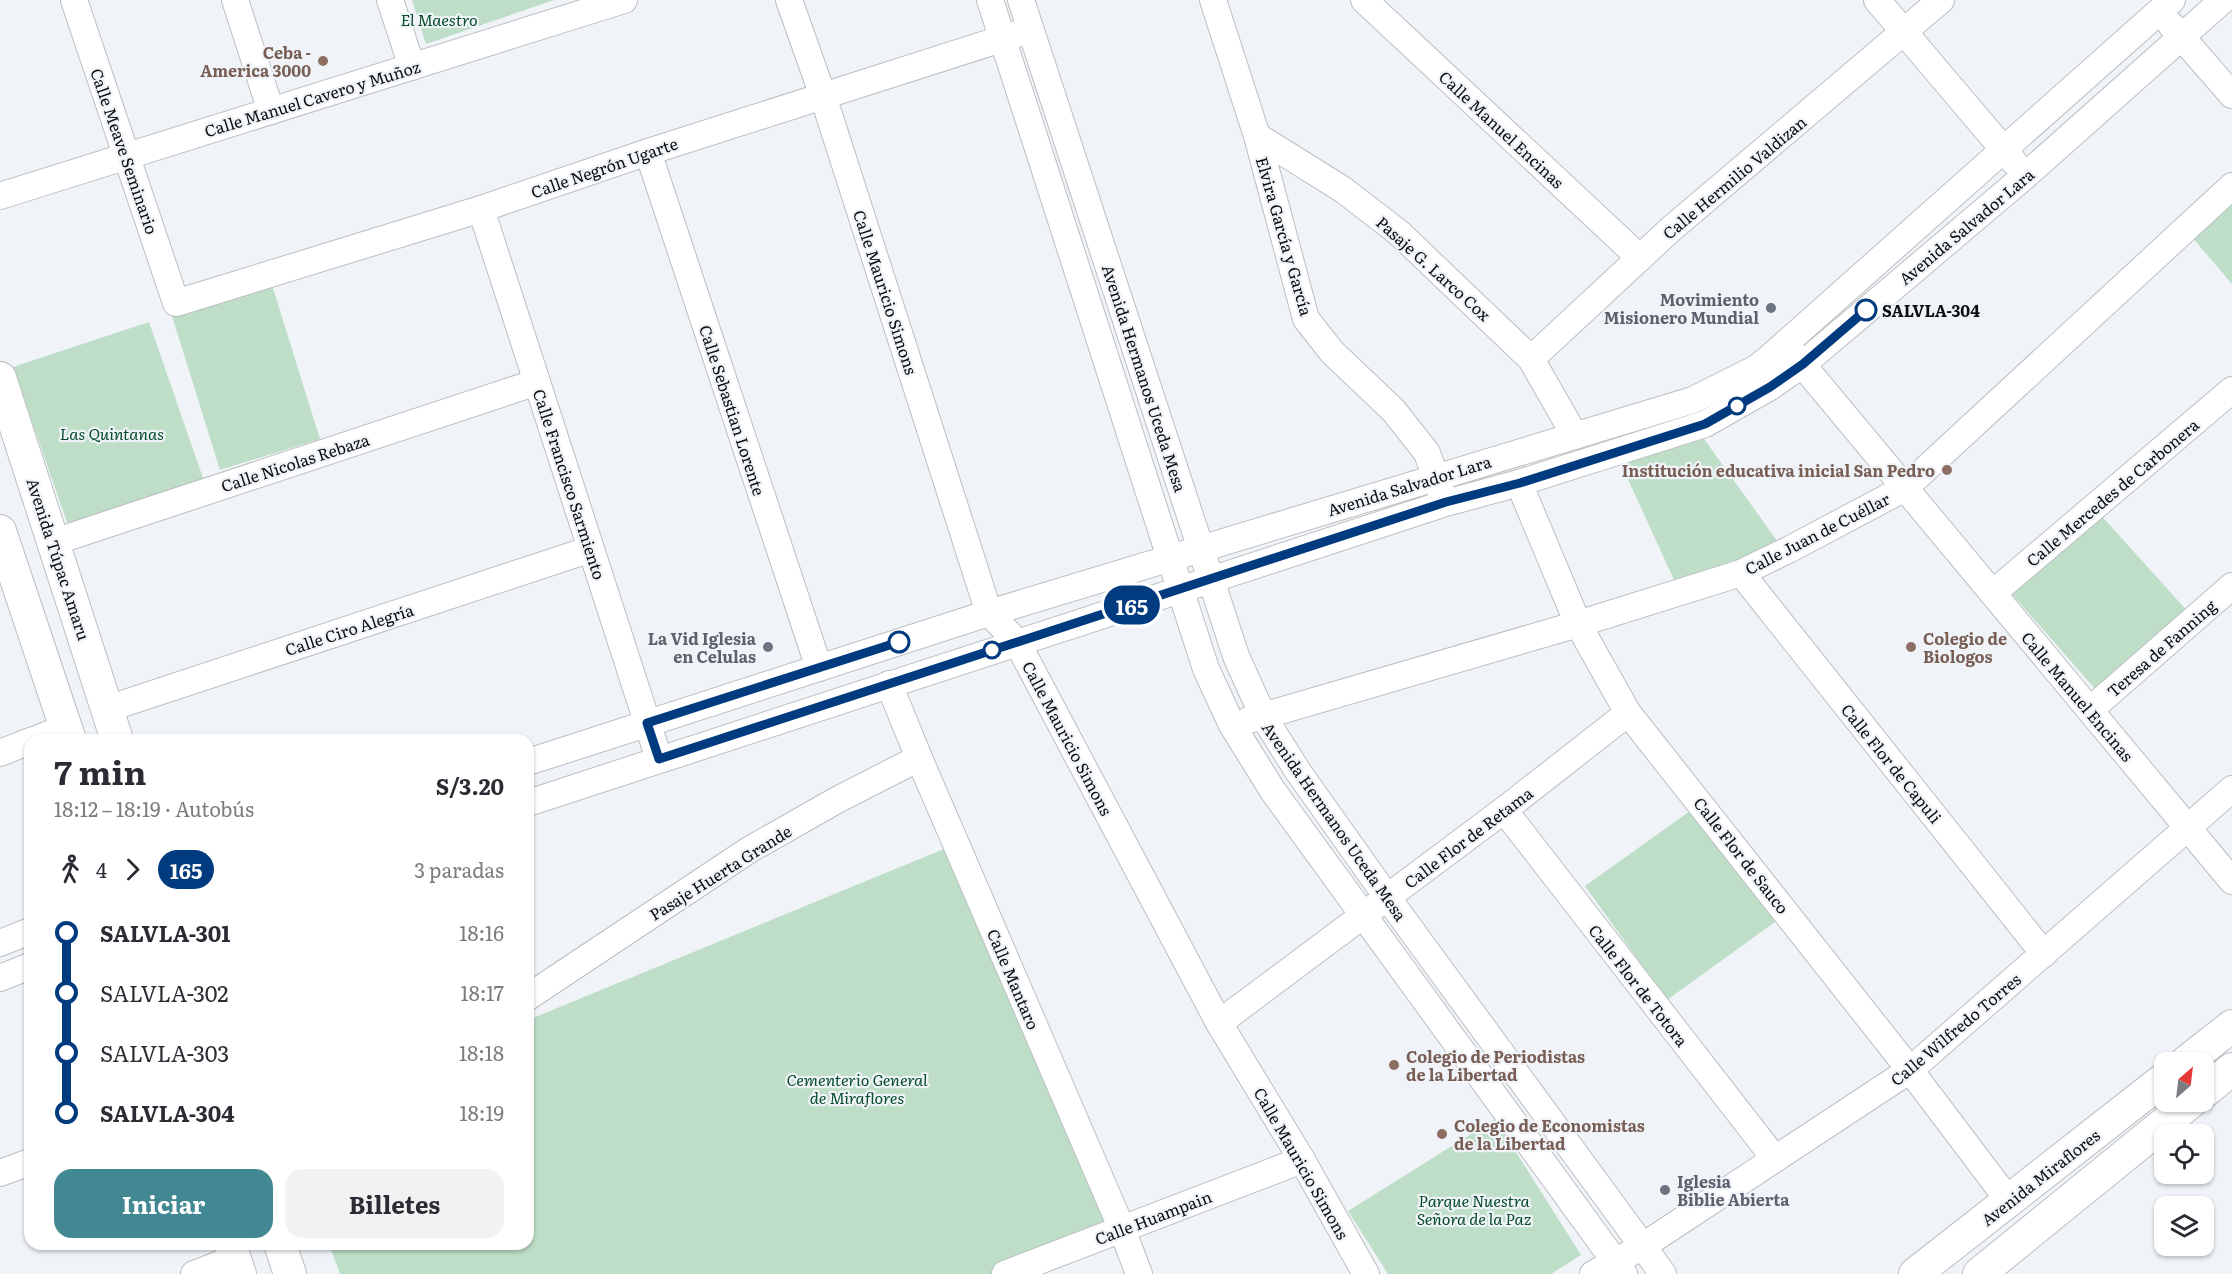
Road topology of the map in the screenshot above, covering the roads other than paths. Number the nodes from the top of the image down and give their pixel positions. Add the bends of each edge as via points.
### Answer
1 (74, 0) edge
2 (235, 0) edge
3 (390, 0) edge
4 (624, 0) edge
5 (789, 0) edge
6 (990, 0) edge
7 (1021, 0) edge
8 (1214, 0) edge
9 (1877, 0) edge
10 (1941, 0) edge
11 (2223, 0) edge
12 (1369, 4) edge
13 (2166, 5) edge
14 (1031, 30) junction
15 (1904, 32) junction
16 (2182, 37) junction
17 (1003, 39) junction
18 (412, 67) junction
19 (2232, 95) edge
20 (823, 96) junction
21 (271, 111) junction
22 (1257, 136) junction
23 (2004, 150) junction
24 (648, 152) junction
25 (127, 156) junction
26 (2025, 176) junction
27 (2232, 186) edge
28 (0, 196) edge
29 (481, 209) junction
30 (1640, 258) junction
31 (176, 303) joint
32 (1130, 330) junction
33 (1100, 340) junction
34 (1785, 345) junction
35 (1531, 359) junction
36 (1803, 364) junction
37 (0, 378) edge
38 (537, 382) junction
39 (2232, 390) edge
40 (1575, 436) junction
41 (1436, 477) junction
42 (1520, 483) junction
43 (1905, 488) junction
44 (1446, 502) junction
45 (54, 542) junction
46 (2, 548) edge
47 (1201, 548) junction
48 (591, 549) junction
49 (1170, 557) junction
50 (1741, 573) junction
51 (1212, 580) junction
52 (2232, 586) edge
53 (1181, 590) junction
54 (1993, 593) junction
55 (989, 613) junction
56 (1578, 624) junction
57 (1017, 642) junction
58 (819, 668) junction
59 (889, 684) junction
60 (107, 709) junction
61 (2090, 710) junction
62 (1628, 713) junction
63 (1263, 716) junction
64 (647, 723) junction
65 (1232, 725) junction
66 (68, 733) edge
67 (115, 734) edge
68 (24, 743) edge
69 (0, 753) edge
70 (918, 758) junction
71 (659, 759) junction
72 (534, 760) edge
73 (2232, 789) edge
74 (534, 801) edge
75 (1504, 810) junction
76 (2188, 828) junction
77 (2232, 881) edge
78 (1387, 897) junction
79 (1363, 915) junction
80 (24, 934) edge
81 (0, 944) edge
82 (2044, 954) junction
83 (24, 968) edge
84 (0, 978) edge
85 (534, 993) edge
86 (1219, 1023) junction
87 (2232, 1026) edge
88 (2199, 1052) edge
89 (2232, 1069) edge
90 (1910, 1070) junction
91 (2214, 1084) edge
92 (2154, 1087) edge
93 (2178, 1112) edge
94 (1775, 1159) junction
95 (1302, 1160) junction
96 (24, 1164) edge
97 (0, 1173) edge
98 (2009, 1201) junction
99 (1122, 1229) junction
100 (1642, 1246) junction
101 (282, 1250) edge
102 (235, 1259) edge
103 (1611, 1270) edge
104 (1920, 1273) edge
105 (194, 1274) edge
106 (290, 1274) edge
107 (1005, 1274) edge
108 (1139, 1274) edge
109 (1366, 1274) edge
110 (1663, 1274) edge
111 (1979, 1274) edge

1 - 25 street, Calle Meave Seminario
2 - 21 street
3 - 18 street
4 - 18 street, Calle Manuel Cavero y Muñoz
5 - 20 street, Calle Mauricio Simons
6 - 17 street, Avenida Hermanos Uceda Mesa
7 - 14 street, Avenida Hermanos Uceda Mesa
8 - 22 street, Elvira García y García
9 - 15 street
10 - 15 street, Calle Hermilio Valdizan
11 - 16 street, Avenida Salvador Lara
12 - 30 street, Calle Manuel Encinas
13 - 16 street
13 - 23 street, Avenida Salvador Lara
14 - 17 street, Calle Negrón Ugarte
14 - 32 street, Avenida Hermanos Uceda Mesa
15 - 23 street
15 - 30 street, Calle Hermilio Valdizan
16 - 19 street
16 - 26 street, Avenida Salvador Lara
17 - 20 street, Calle Negrón Ugarte
17 - 33 street, Avenida Hermanos Uceda Mesa
18 - 21 street, Calle Manuel Cavero y Muñoz
20 - 24 street, Calle Negrón Ugarte
20 - 55 street, Calle Mauricio Simons
21 - 25 street, Calle Manuel Cavero y Muñoz
22 - 35 street, Pasaje G. Larco Cox via 1342,189 1398,232
22 - 41 street, Elvira García y García via 1306,320 1332,352 1394,411 1427,453
23 - 26 street
23 - 34 street, Avenida Salvador Lara
24 - 29 street, Calle Negrón Ugarte
24 - 58 street, Calle Sebastian Lorente
25 - 28 street, Calle Manuel Cavero y Muñoz
25 - 31 street, Calle Meave Seminario
26 - 36 street, Avenida Salvador Lara
27 - 43 street, Calle Juan de Cuéllar
29 - 31 street, Calle Negrón Ugarte
29 - 38 street, Calle Francisco Sarmiento
30 - 35 street, Calle Hermilio Valdizan
32 - 33 street
32 - 47 street, Avenida Hermanos Uceda Mesa
33 - 49 street, Avenida Hermanos Uceda Mesa
34 - 36 street, Calle Manuel Encinas
34 - 40 street, Avenida Salvador Lara via 1755,369 1694,400
35 - 40 street, Pasaje G. Larco Cox
36 - 42 street, Avenida Salvador Lara via 1705,424
36 - 43 street, Calle Manuel Encinas
37 - 45 main road, Avenida Túpac Amaru
38 - 45 street, Calle Nicolas Rebaza
38 - 48 street, Calle Francisco Sarmiento
39 - 54 street, Calle Mercedes de Carbonera
40 - 41 street, Avenida Salvador Lara
41 - 44 street, Elvira García y García
41 - 47 street, Avenida Salvador Lara
42 - 44 street, Avenida Salvador Lara
42 - 56 street, Calle Flor de Sauco
43 - 50 street, Calle Juan de Cuéllar
43 - 54 street, Calle Manuel Encinas
44 - 51 street, Avenida Salvador Lara
45 - 60 main road, Avenida Túpac Amaru
46 - 66 main road
47 - 49 street, Avenida Salvador Lara
47 - 51 street, Avenida Hermanos Uceda Mesa
48 - 60 street, Calle Ciro Alegría
48 - 64 street, Calle Francisco Sarmiento
49 - 53 street, Avenida Hermanos Uceda Mesa
49 - 55 street, Avenida Salvador Lara
50 - 56 street, Calle Juan de Cuéllar
50 - 82 street, Calle Flor de Capuli
51 - 53 street, Avenida Salvador Lara
51 - 63 street, Avenida Hermanos Uceda Mesa via 1236,656
52 - 61 street, Teresa de Fanning
53 - 57 street, Avenida Salvador Lara
53 - 65 street, Avenida Hermanos Uceda Mesa via 1206,669
54 - 61 street, Calle Manuel Encinas
55 - 57 street, Calle Mauricio Simons
55 - 58 street, Avenida Salvador Lara
56 - 62 street, Calle Flor de Sauco
56 - 63 street, Calle Juan de Cuéllar
57 - 59 street, Avenida Salvador Lara
57 - 86 street, Calle Mauricio Simons
58 - 64 street, Avenida Salvador Lara
59 - 70 street, Calle Mantaro
59 - 71 street, Avenida Salvador Lara
60 - 67 main road, Avenida Túpac Amaru
61 - 76 street, Calle Manuel Encinas
62 - 75 street, Calle Flor de Retama
62 - 90 street, Calle Flor de Sauco
63 - 65 street, Calle Juan de Cuéllar
63 - 78 street, Avenida Hermanos Uceda Mesa
64 - 71 street, Calle Francisco Sarmiento
64 - 72 street, Avenida Salvador Lara
65 - 79 street, Avenida Hermanos Uceda Mesa
68 - 69 street
70 - 85 street, Pasaje Huerta Grande via 749,850
70 - 99 street, Calle Mantaro
71 - 74 street, Avenida Salvador Lara
73 - 76 street, Calle Wilfredo Torres
75 - 78 street, Calle Flor de Retama
75 - 94 street, Calle Flor de Totora
76 - 77 street, Calle Manuel Encinas
76 - 82 street, Calle Wilfredo Torres
78 - 79 street, Calle Flor de Retama
78 - 100 street, Avenida Hermanos Uceda Mesa
79 - 86 street, Calle Flor de Retama
79 - 103 street, Avenida Hermanos Uceda Mesa
80 - 81 street
82 - 90 street, Calle Wilfredo Torres
83 - 84 street
86 - 95 street, Calle Mauricio Simons
87 - 88 main road
89 - 91 main road
90 - 94 street, Calle Wilfredo Torres
90 - 98 street, Calle Flor de Sauco
92 - 98 main road, Avenida Miraflores
93 - 111 main road
94 - 100 street, Calle Wilfredo Torres
95 - 99 street, Calle Huampain
95 - 109 street, Calle Mauricio Simons
96 - 97 street
98 - 104 main road, Avenida Miraflores
99 - 107 street, Calle Huampain
99 - 108 street, Calle Mantaro
100 - 103 street, Calle Wilfredo Torres
100 - 110 street, Avenida Hermanos Uceda Mesa
101 - 106 main road
102 - 105 street

